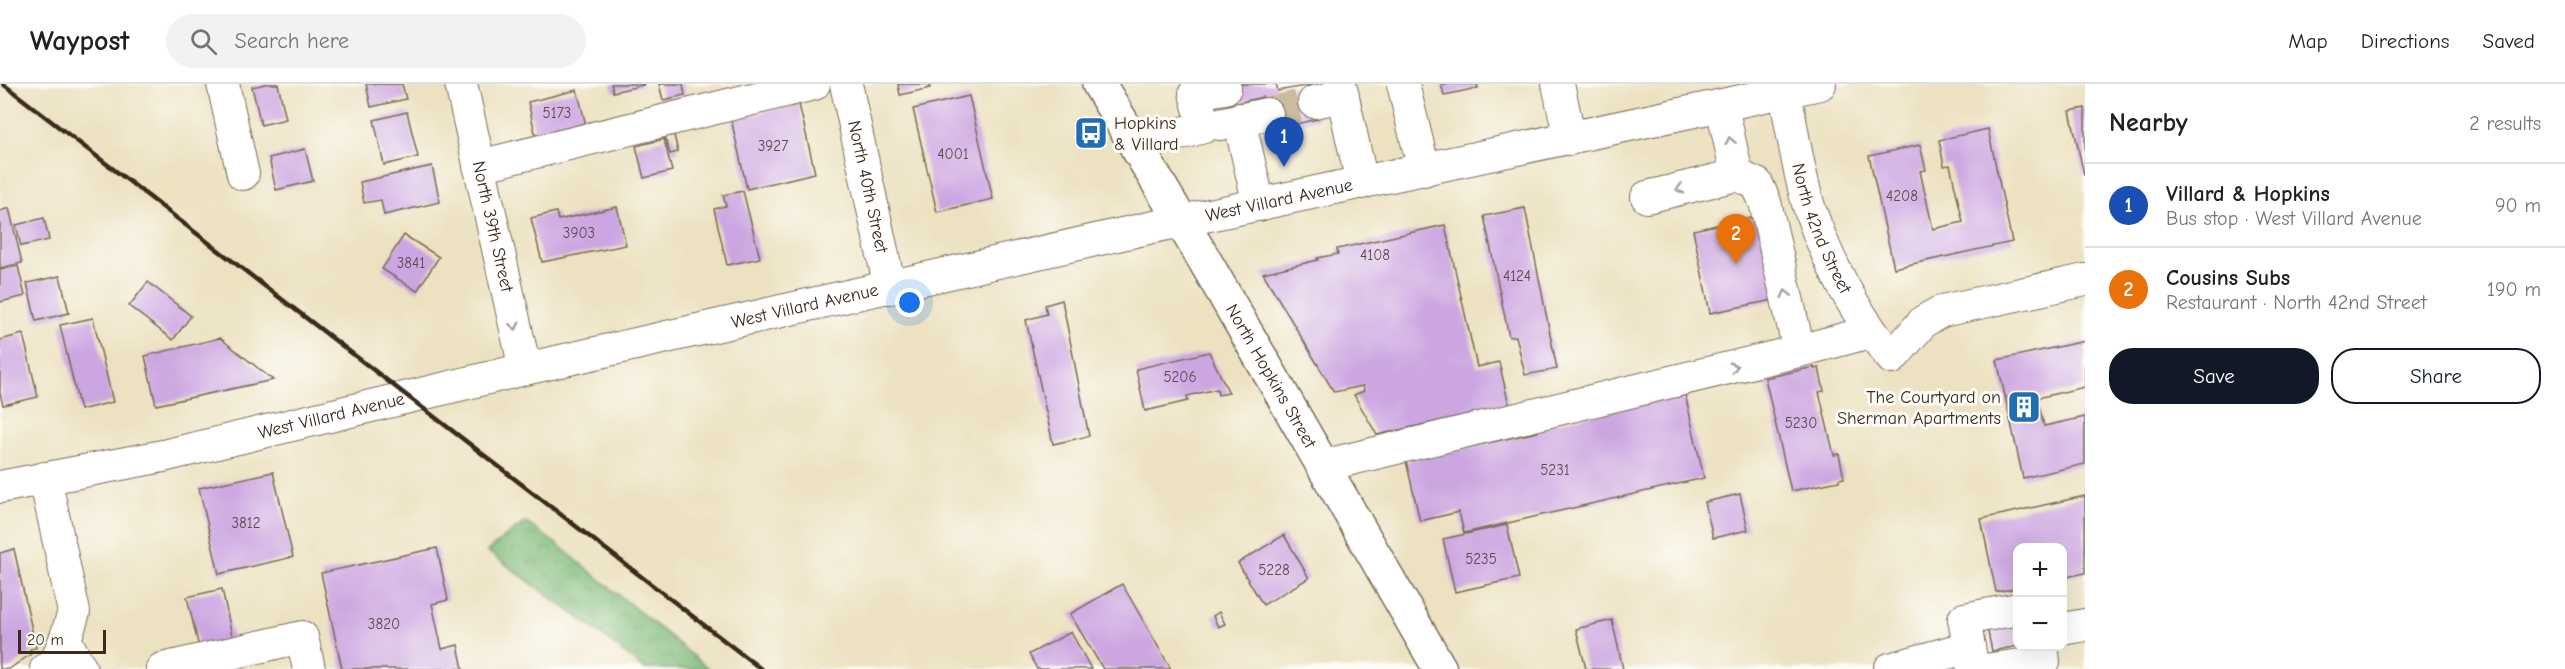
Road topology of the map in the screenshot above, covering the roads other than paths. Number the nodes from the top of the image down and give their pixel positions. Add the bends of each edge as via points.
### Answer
1 (223, 84) edge
2 (461, 84) edge
3 (814, 84) edge
4 (846, 84) edge
5 (1099, 84) edge
6 (1403, 84) edge
7 (1558, 84) edge
8 (1820, 84) edge
9 (1225, 88) dead end
10 (1784, 88) edge
11 (1194, 89) edge
12 (1332, 94) edge
13 (1722, 106) junction
14 (1204, 127) junction
15 (1570, 139) junction
16 (1136, 146) junction
17 (480, 166) junction
18 (1424, 170) junction
19 (243, 174) dead end
20 (1737, 175) junction
21 (1362, 183) junction
22 (1647, 197) dead end
23 (1259, 206) junction
24 (1182, 222) junction
25 (2085, 280) edge
26 (890, 288) junction
27 (1870, 332) junction
28 (1799, 351) junction
29 (525, 369) junction
30 (1322, 466) junction
31 (45, 478) junction
32 (0, 487) edge
33 (2013, 610) edge
34 (2085, 625) edge
35 (2067, 627) edge
36 (65, 640) junction
37 (2043, 651) edge
38 (1971, 658) edge
39 (46, 669) edge
40 (81, 669) edge
41 (162, 669) edge
42 (309, 669) edge
43 (1440, 669) edge
44 (1890, 669) edge
45 (1991, 669) edge

1 - 19 street
2 - 17 street, North 39th Street
3 - 17 street
4 - 26 street, North 40th Street
5 - 16 main road, North Hopkins Street
6 - 18 street
7 - 15 street
8 - 10 street, West Villard Avenue
9 - 11 street
10 - 13 street, West Villard Avenue
10 - 27 street, North 42nd Street via 1810,209 1830,259
11 - 14 street
12 - 21 street
13 - 15 street, West Villard Avenue
20 -> 13 street
14 - 16 street
14 - 23 street via 1253,116
15 - 18 street, West Villard Avenue
16 - 24 main road, North Hopkins Street
17 -> 29 street, North 39th Street
18 - 21 street, West Villard Avenue
20 -> 22 street
28 -> 20 street via 1765,202 1757,184
21 - 23 street, West Villard Avenue
23 - 24 street, West Villard Avenue
24 - 26 street, West Villard Avenue
24 - 30 main road, North Hopkins Street
25 - 27 street, North 42nd Street via 1942,311 1924,321 1892,358
26 - 29 street, West Villard Avenue
27 - 28 street
30 -> 28 street
29 - 31 street, West Villard Avenue via 163,456
30 - 43 main road, North Hopkins Street
31 - 32 street, West Villard Avenue
31 - 36 street via 74,612
33 - 38 street via 1964,619
34 - 35 street
36 - 39 street via 55,664
36 - 40 street
37 - 45 street via 2044,662
38 - 44 street
41 - 42 street via 302,637

